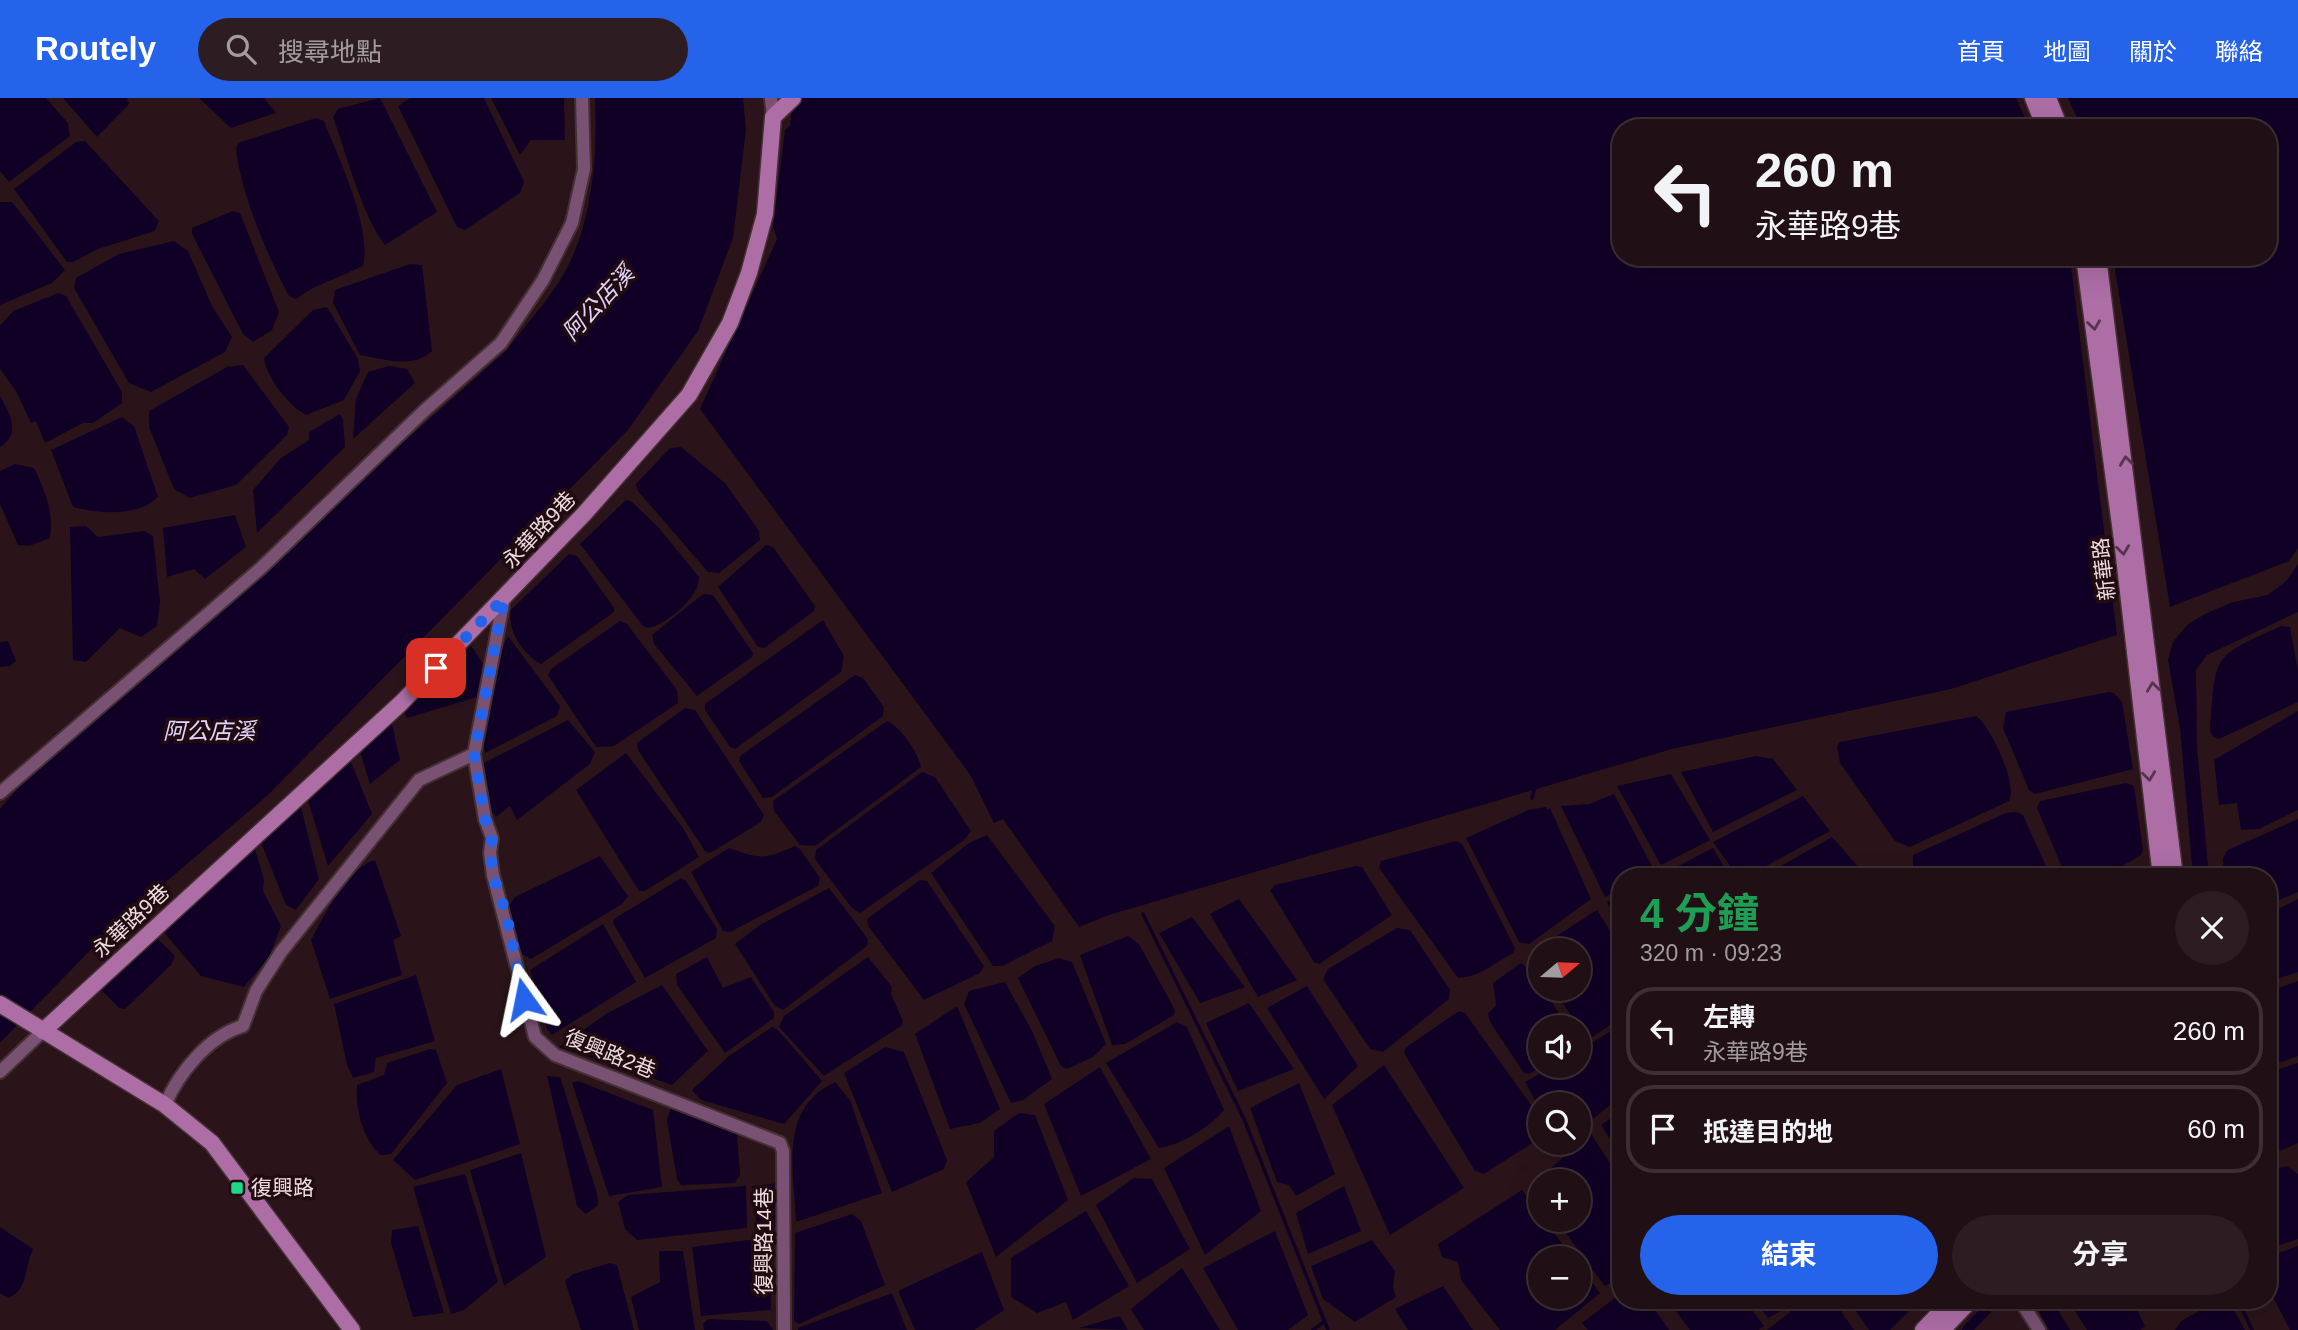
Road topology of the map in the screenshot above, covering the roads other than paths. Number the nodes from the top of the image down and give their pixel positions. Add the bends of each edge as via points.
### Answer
1 (582, 98) edge
2 (771, 98) edge
3 (793, 98) edge
4 (2033, 98) edge
5 (2048, 98) edge
6 (773, 117) junction
7 (2041, 119) edge
8 (2056, 119) edge
9 (2085, 266) edge
10 (2099, 266) edge
11 (504, 598) junction
12 (474, 754) junction
13 (0, 793) edge
14 (2160, 868) edge
15 (2174, 868) edge
16 (0, 1004) edge
17 (41, 1029) junction
18 (0, 1072) edge
19 (165, 1105) junction
20 (783, 1151) joint
21 (1943, 1309) edge
22 (1962, 1309) edge
23 (2026, 1309) edge
24 (352, 1330) edge
25 (784, 1330) edge
26 (1923, 1330) edge
27 (1942, 1330) edge
28 (2039, 1330) edge

1 - 13 street via 584,169 572,223 543,280 501,343 261,568
2 - 6 street, 永華路9巷
3 - 6 street
4 - 7 street
5 - 8 street
6 - 11 street, 永華路9巷 via 765,214 730,323 689,395
9 -> 14 street, 新華路
15 -> 10 street, 新華路
11 - 12 street, 復興路2巷
11 - 17 street, 永華路9巷 via 401,703
12 - 19 street via 419,780 281,952 256,991 243,1026 213,1039 172,1089
12 - 20 street, 復興路2巷 via 492,838 493,875 535,1037 555,1055 772,1138
16 - 17 street
17 - 18 street
17 - 19 street
19 - 24 street via 212,1143
20 - 25 street, 復興路14巷
21 - 26 street
22 - 27 street
23 - 28 street

